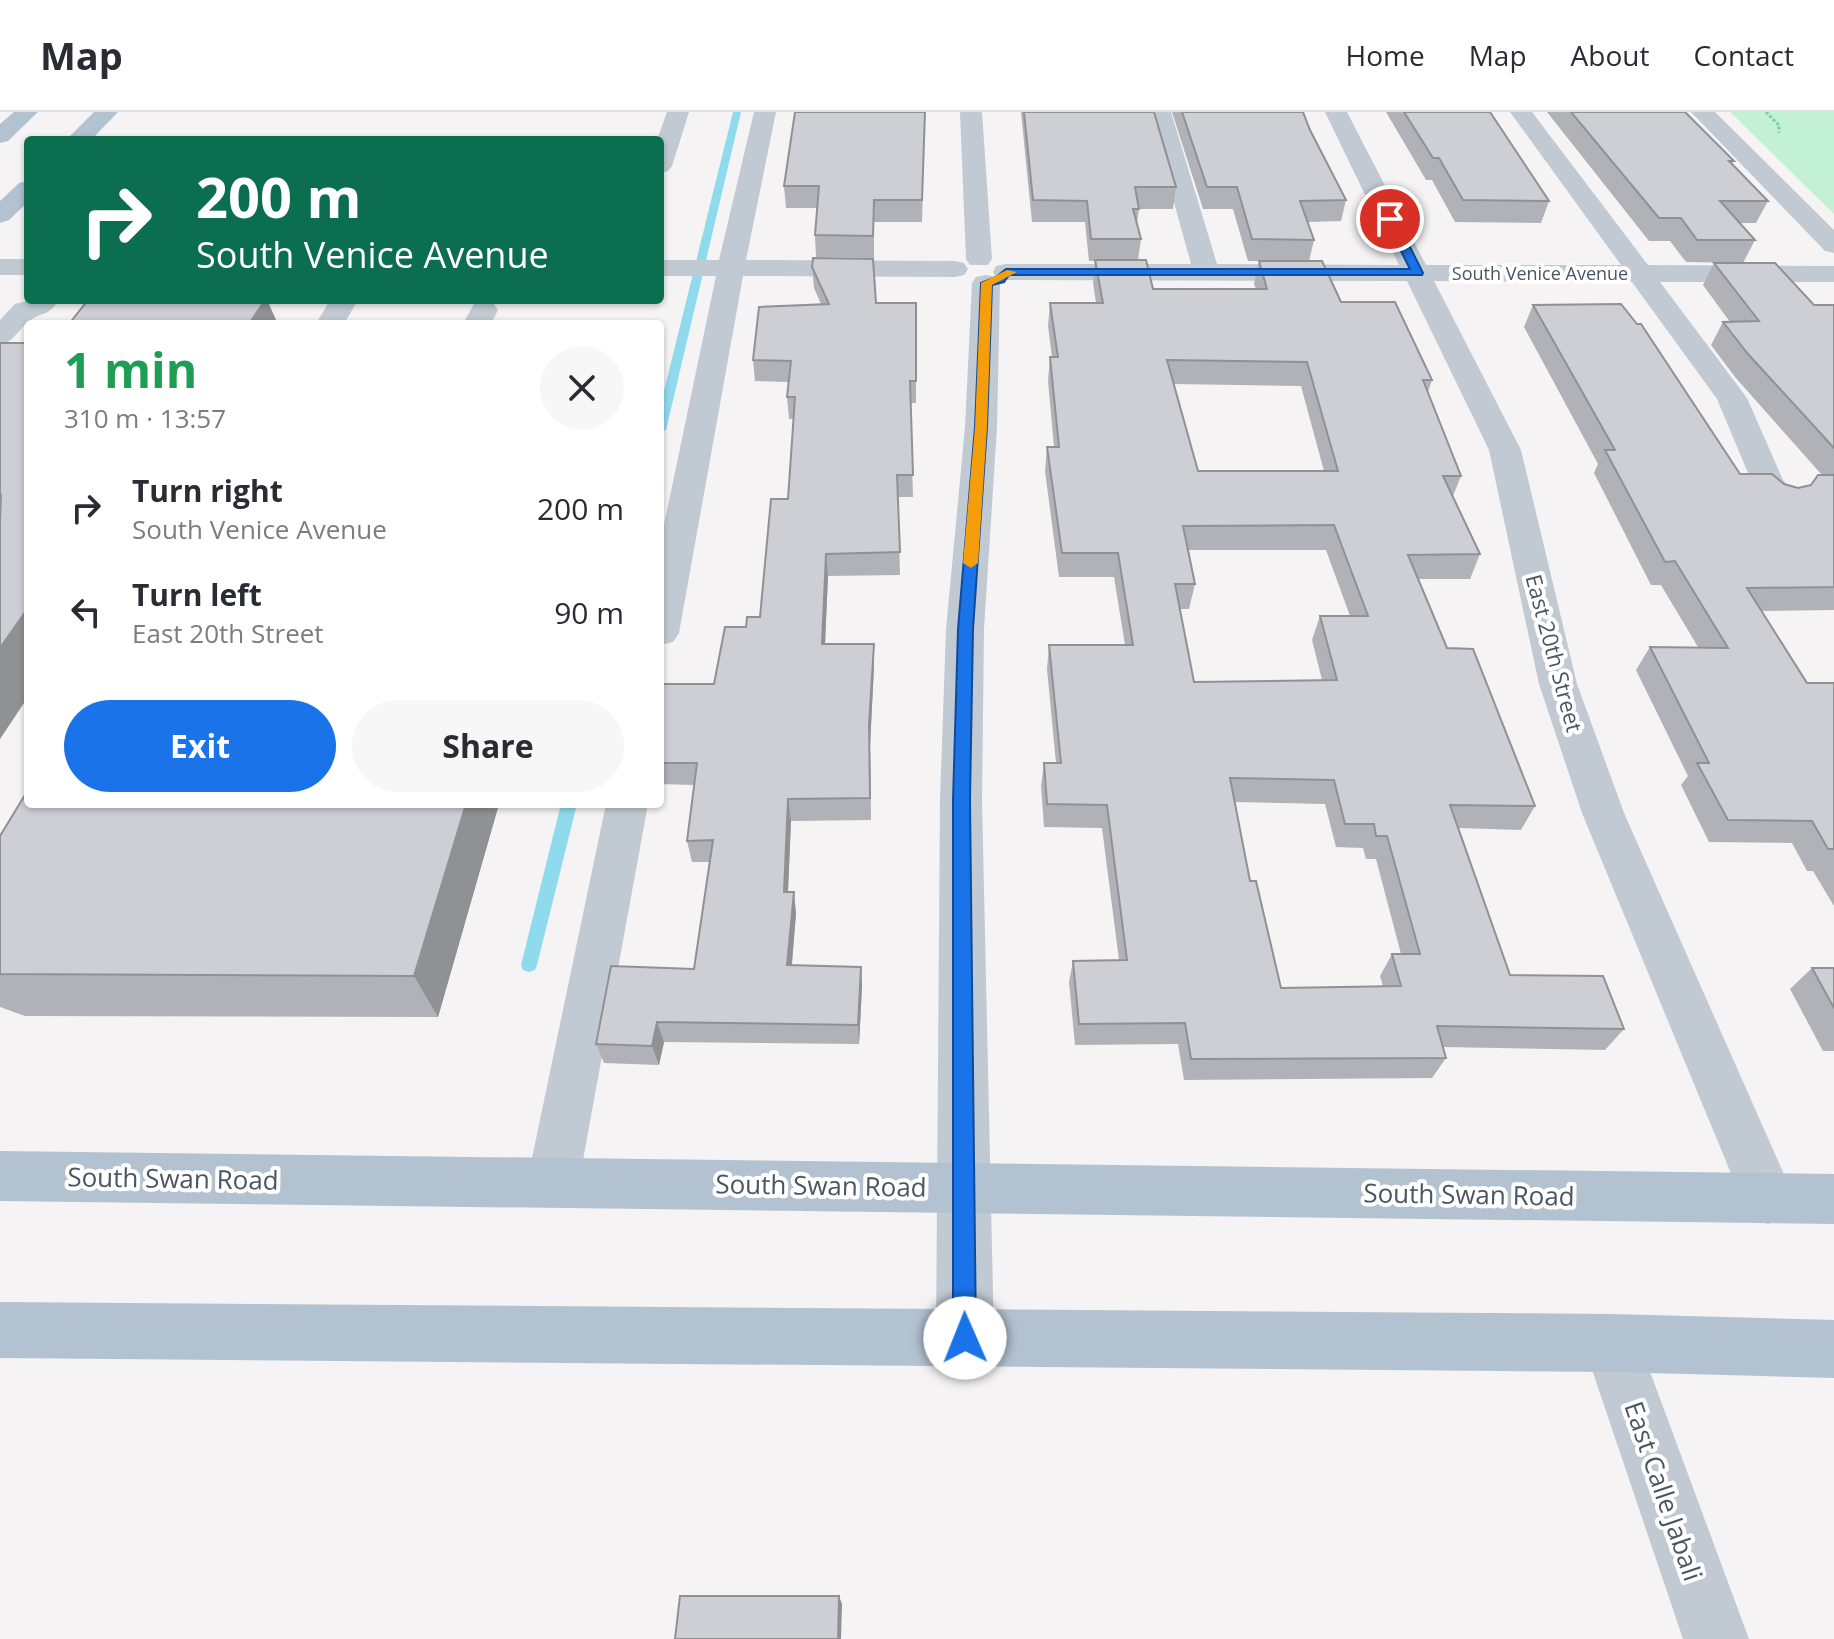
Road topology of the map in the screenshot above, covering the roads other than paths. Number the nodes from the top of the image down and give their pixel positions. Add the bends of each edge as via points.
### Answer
1 (27, 112) edge
2 (107, 112) edge
3 (678, 112) edge
4 (765, 112) edge
5 (971, 112) edge
6 (1160, 112) edge
7 (1336, 112) edge
8 (1521, 112) edge
9 (1702, 112) edge
10 (0, 136) edge
11 (82, 136) edge
12 (664, 154) edge
13 (24, 192) edge
14 (0, 215) edge
15 (1834, 245) edge
16 (0, 267) edge
17 (24, 267) edge
18 (664, 268) edge
19 (731, 268) junction
20 (982, 271) junction
21 (1206, 271) junction
22 (1418, 273) junction
23 (1640, 274) junction
24 (1834, 274) edge
25 (41, 304) edge
26 (0, 336) edge
27 (1783, 498) edge
28 (664, 612) edge
29 (626, 808) edge
30 (0, 1176) edge
31 (553, 1182) junction
32 (963, 1187) junction
33 (1768, 1199) junction
34 (1834, 1199) edge
35 (0, 1330) edge
36 (965, 1338) junction
37 (1612, 1343) junction
38 (1834, 1349) edge
39 (1716, 1639) edge

1 - 10 main road
2 - 11 main road
3 - 12 street
4 - 19 street
5 - 20 street
6 - 21 street
7 - 22 street, East 20th Street
8 - 23 street
9 - 15 street
13 - 14 main road
16 - 17 street
18 - 19 street, South Venice Avenue
19 - 20 street, South Venice Avenue
19 - 28 street
20 - 21 street, South Venice Avenue
20 - 32 street via 981,427 961,800
21 - 22 street, South Venice Avenue
22 - 23 street, South Venice Avenue
22 - 33 street, East 20th Street via 1505,450 1558,684 1603,813
23 - 24 street, South Venice Avenue
23 - 27 street via 1732,398 1768,485
25 - 26 street via 25,310
29 - 31 street
30 - 31 main road, South Swan Road
31 - 32 main road, South Swan Road
32 - 33 main road, South Swan Road
32 - 36 street
33 - 34 main road, South Swan Road
35 - 36 main road
36 - 37 main road
37 - 38 main road
37 - 39 street, East Calle Jabali

